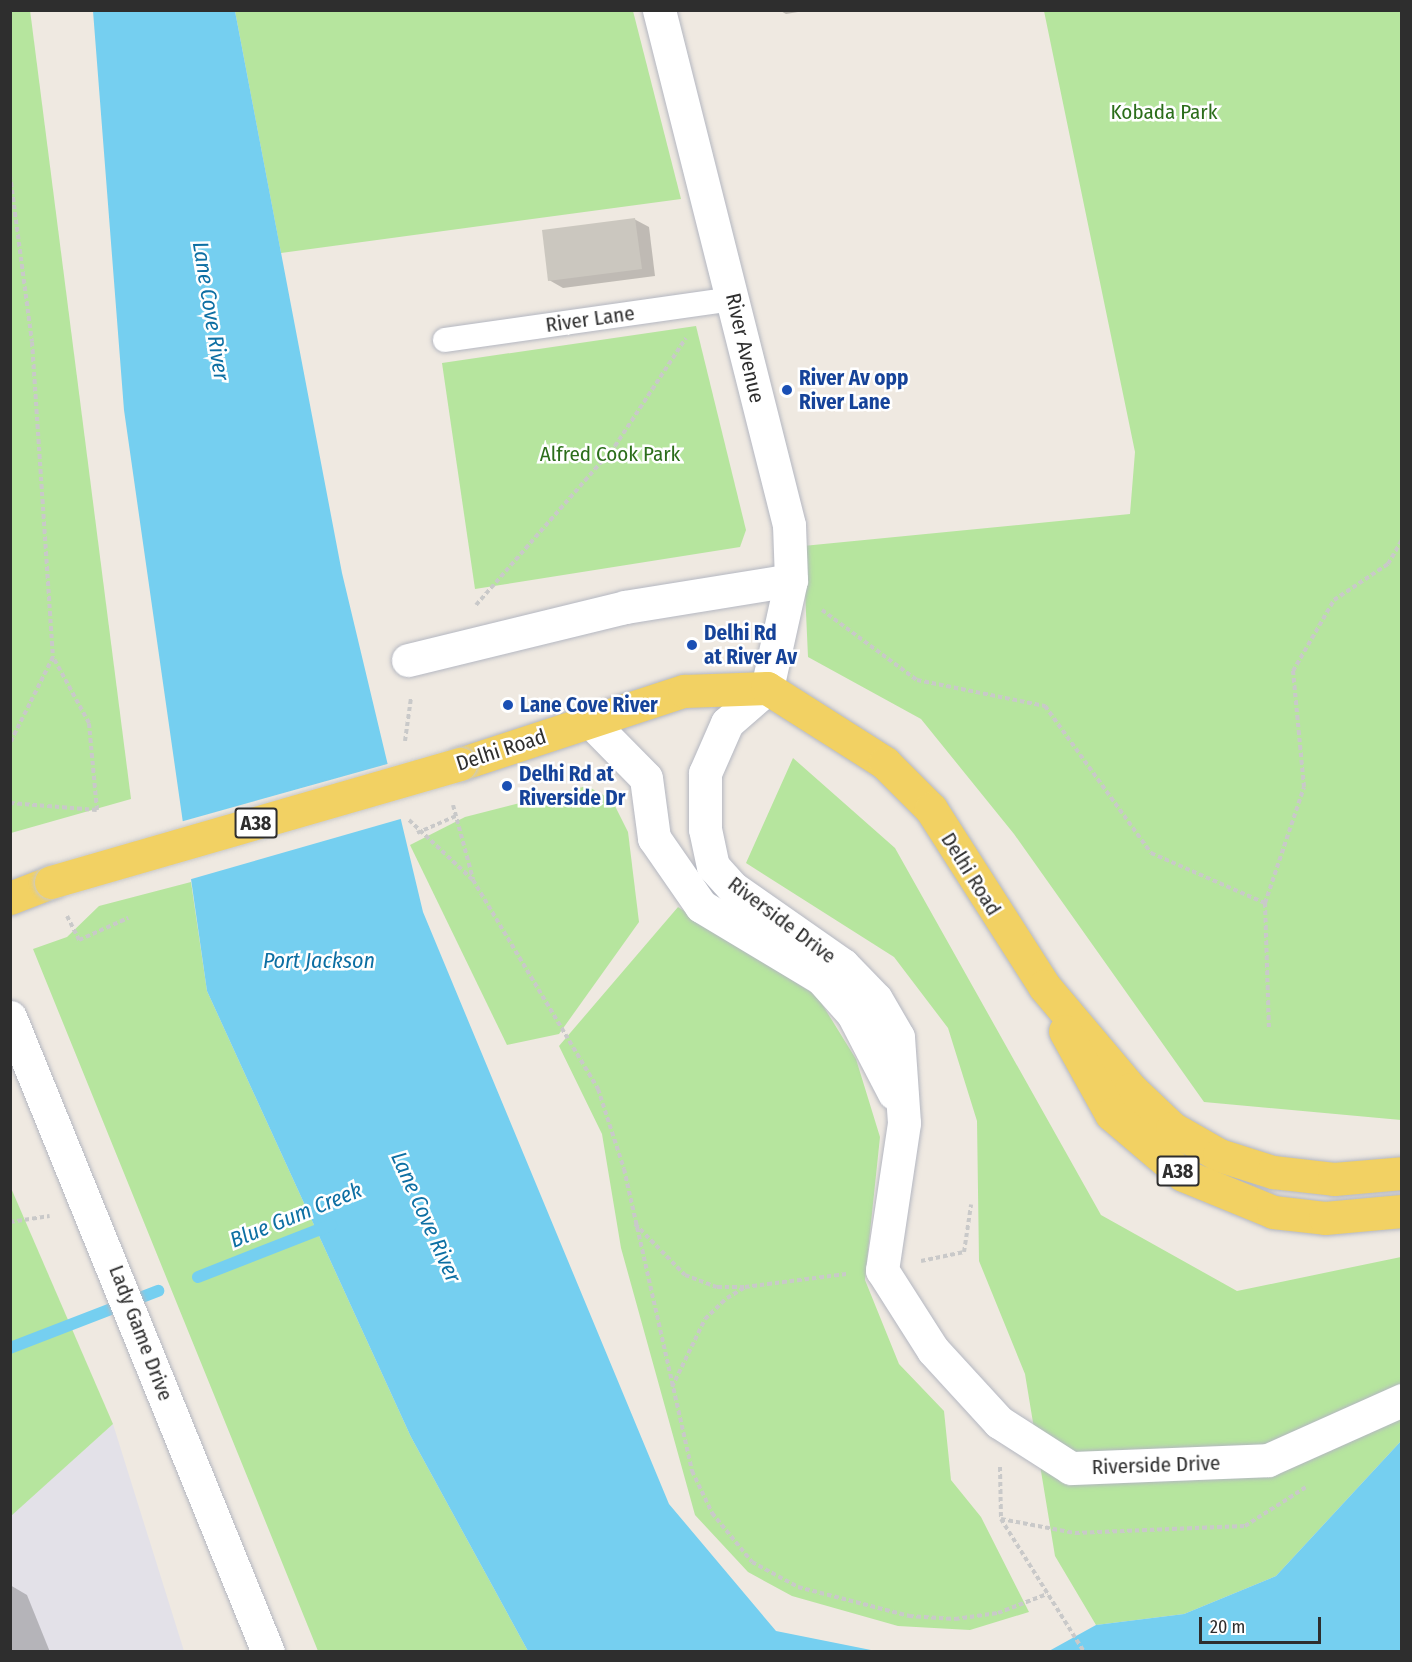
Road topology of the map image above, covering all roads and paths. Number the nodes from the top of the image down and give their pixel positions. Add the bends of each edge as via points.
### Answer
1 (659, 10) edge
2 (10, 176) edge
3 (719, 301) junction
4 (445, 340) dead end
5 (1401, 540) edge
6 (788, 593) junction
7 (458, 648) junction
8 (53, 657) junction
9 (408, 660) dead end
10 (767, 688) junction
11 (409, 699) dead end
12 (591, 722) junction
13 (10, 743) edge
14 (404, 747) dead end
15 (10, 803) edge
16 (410, 820) dead end
17 (417, 833) junction
18 (473, 880) junction
19 (10, 898) edge
20 (1265, 903) junction
21 (66, 913) dead end
22 (128, 918) dead end
23 (1044, 986) junction
24 (10, 1017) edge
25 (1269, 1029) dead end
26 (904, 1123) junction
27 (1401, 1173) edge
28 (971, 1205) dead end
29 (1401, 1211) edge
30 (634, 1223) junction
31 (882, 1269) junction
32 (745, 1287) junction
33 (672, 1388) junction
34 (1401, 1400) edge
35 (999, 1422) junction
36 (1001, 1519) junction
37 (1075, 1533) dead end
38 (1047, 1594) junction
39 (268, 1652) edge
40 (1084, 1652) edge

1 - 3 street, River Avenue
2 - 8 path via 32,342
3 - 4 lane, River Lane
3 - 6 street, River Avenue via 789,525
3 - 7 path via 615,446 477,602
5 - 20 path via 1388,564 1334,600 1293,671 1304,787
6 - 7 street via 625,607
6 - 10 street, River Avenue
6 - 20 path via 825,610 917,680 1045,706 1150,853
7 - 9 street
8 - 13 path
8 - 15 path via 89,723 97,810
10 - 12 main road, Delhi Road / A38 via 684,691
10 - 23 main road, Delhi Road / A38 via 885,763 931,809
10 - 26 street, Riverside Drive via 727,723 705,773 705,829 713,866 733,888 843,965 876,999 898,1037
11 - 14 path
12 - 19 main road, Delhi Road / A38, bridge via 460,764 51,882
12 - 26 street, Riverside Drive via 646,778 654,838 701,906 821,978 853,1014 889,1078
16 - 17 path
17 - 18 path
17 - 18 path via 456,816
18 - 30 path via 598,1089 624,1169
20 - 25 path
21 - 22 path via 79,940
23 - 27 main road, Delhi Road / A38 via 1131,1089 1173,1128 1219,1155 1273,1172 1334,1179
23 - 29 main road, Delhi Road / A38 via 1111,1114 1182,1174 1273,1212 1324,1218
24 - 39 street, Lady Game Drive via 117,1269
26 - 31 street, Riverside Drive
28 - 31 path via 964,1252
30 - 32 path via 684,1275 717,1287
30 - 33 path
31 - 32 path
31 - 35 street, Riverside Drive via 933,1350
32 - 33 path via 705,1319
33 - 38 path via 692,1471 712,1513 752,1562 798,1587 909,1616 955,1619 998,1613
34 - 35 street, Riverside Drive via 1268,1460 1071,1468
35 - 36 path
36 - 37 path
36 - 38 path
38 - 40 path

